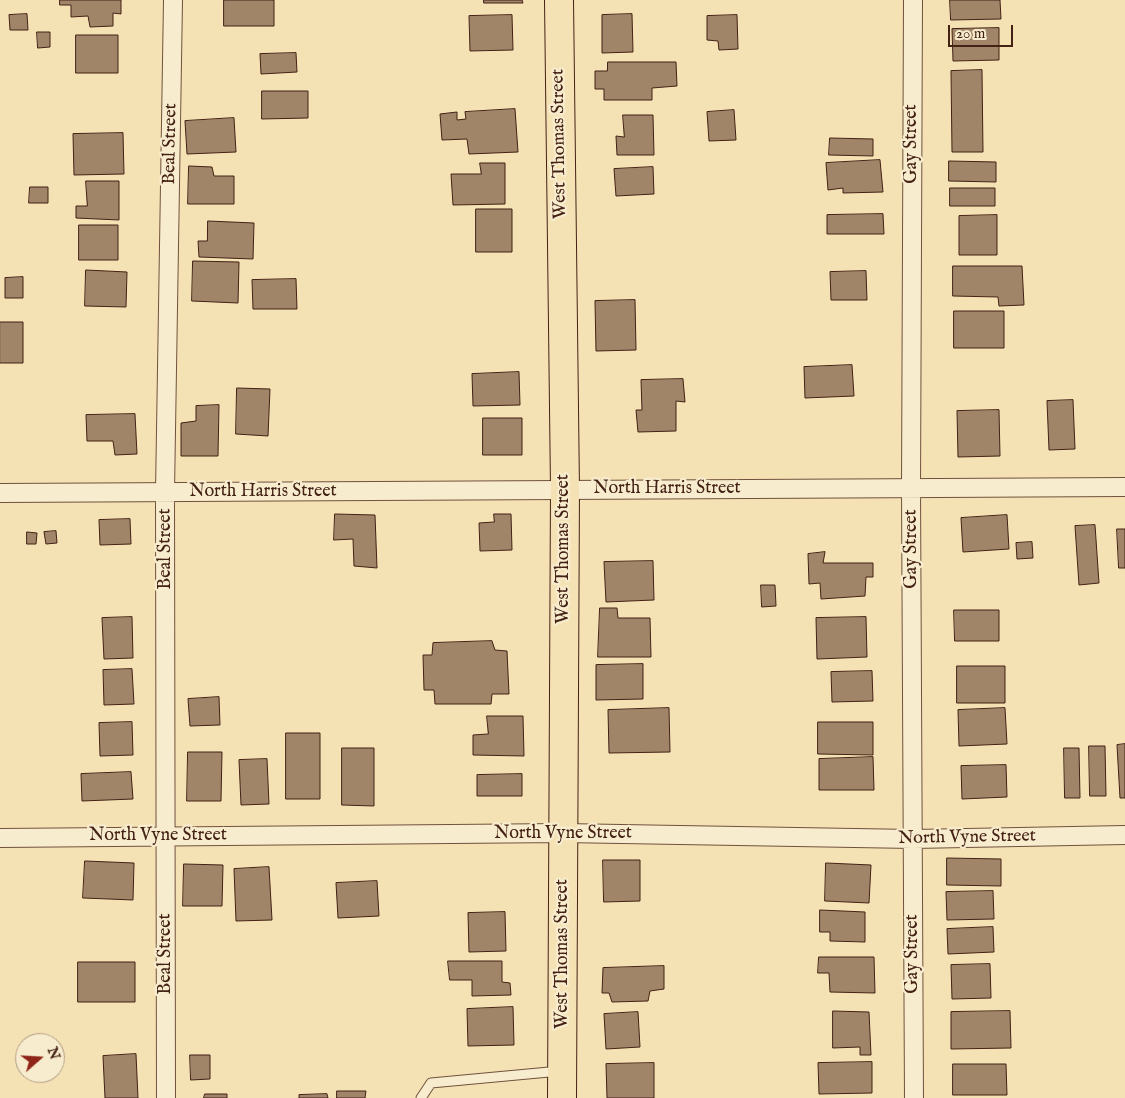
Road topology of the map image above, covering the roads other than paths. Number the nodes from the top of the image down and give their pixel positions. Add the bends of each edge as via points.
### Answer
1 (173, 0) edge
2 (559, 0) edge
3 (913, 0) edge
4 (1125, 487) edge
5 (565, 489) junction
6 (911, 489) junction
7 (166, 492) junction
8 (0, 493) edge
9 (563, 833) junction
10 (1125, 835) edge
11 (166, 836) junction
12 (0, 838) edge
13 (914, 839) junction
14 (562, 1070) junction
15 (166, 1098) edge
16 (421, 1098) edge
17 (562, 1098) edge
18 (914, 1098) edge

1 - 7 street, Beal Street
2 - 5 main road, West Thomas Street
3 - 6 street, Gay Street
4 - 6 street, North Harris Street
5 - 6 street, North Harris Street
5 - 7 street, North Harris Street
5 - 9 main road, West Thomas Street
6 - 13 street, Gay Street
7 - 8 street, North Harris Street
7 - 11 street, Beal Street
9 - 11 street, North Vyne Street
9 - 13 street, North Vyne Street
9 - 14 main road, West Thomas Street
10 - 13 street, North Vyne Street
11 - 12 street, North Vyne Street
11 - 15 street, Beal Street
13 - 18 street, Gay Street
14 - 16 lane via 431,1083
14 - 17 main road, West Thomas Street

